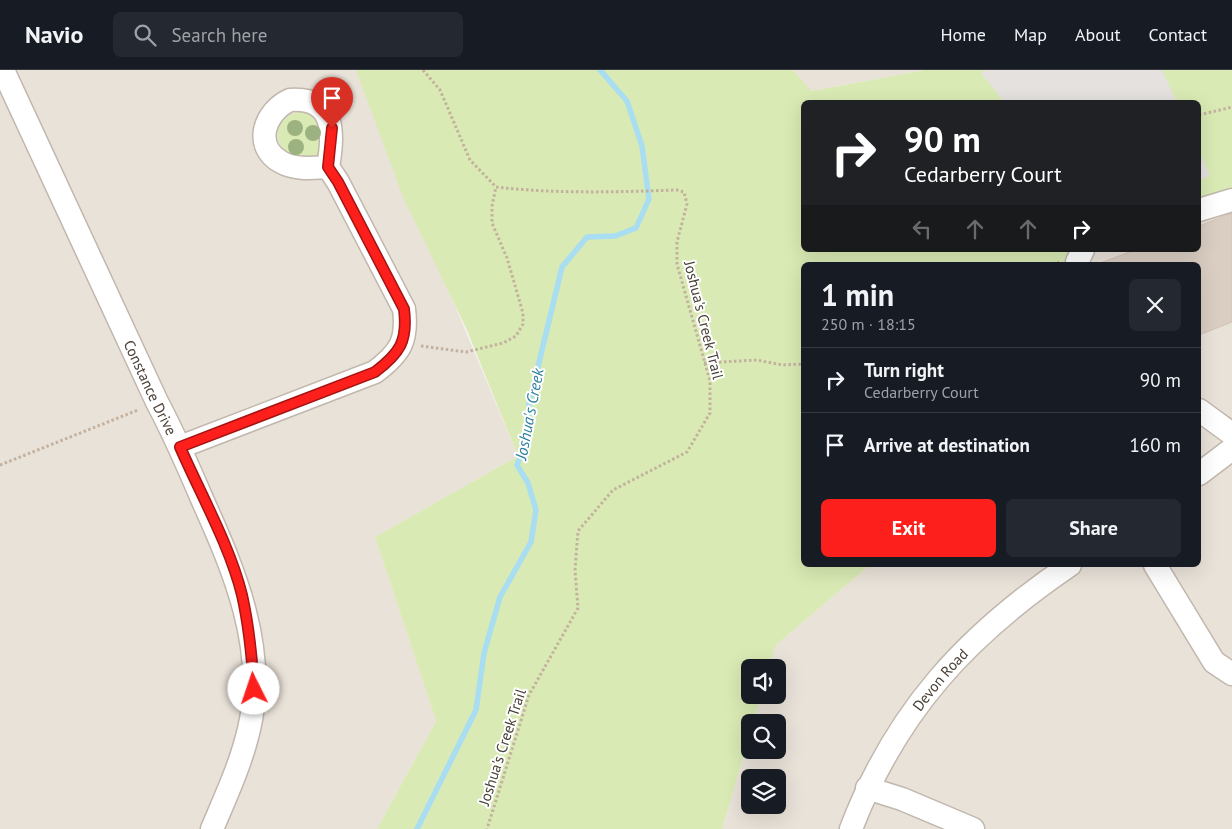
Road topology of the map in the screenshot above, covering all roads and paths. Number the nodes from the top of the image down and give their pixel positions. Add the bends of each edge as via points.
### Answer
1 (3, 70) edge
2 (423, 70) edge
3 (1232, 107) edge
4 (1201, 115) edge
5 (328, 167) dead end
6 (496, 188) junction
7 (1232, 200) edge
8 (1201, 209) edge
9 (403, 342) junction
10 (704, 363) junction
11 (801, 364) edge
12 (157, 402) junction
13 (1201, 411) edge
14 (1232, 434) edge
15 (180, 447) junction
16 (1232, 449) edge
17 (0, 466) edge
18 (1201, 472) edge
19 (1067, 567) edge
20 (1156, 567) edge
21 (1232, 674) edge
22 (867, 788) junction
23 (212, 829) edge
24 (488, 829) edge
25 (851, 829) edge
26 (973, 829) edge

1 - 12 street, Constance Drive
2 - 6 path via 440,90 470,160
3 - 4 path
5 - 9 street via 404,309 406,328
6 - 9 path via 492,223 507,258 523,313 523,324 516,336 503,343 466,352
6 - 10 path, Joshua's Creek Trail via 684,192 687,204 677,242 677,264
7 - 8 street
9 - 15 street via 391,360 375,372
10 - 11 path via 758,360 782,365
10 - 24 path, Joshua's Creek Trail via 710,381 710,413 687,452 613,490 578,531 578,608 529,696
12 - 15 street, Constance Drive
12 - 17 path
13 - 14 street
15 - 23 street, Constance Drive via 228,554 241,594 252,647 254,689 250,728 238,770
16 - 18 street
19 - 22 street, Devon Road via 1024,596 970,642 900,729
20 - 21 street via 1214,662
22 - 25 street, Devon Road
22 - 26 street

